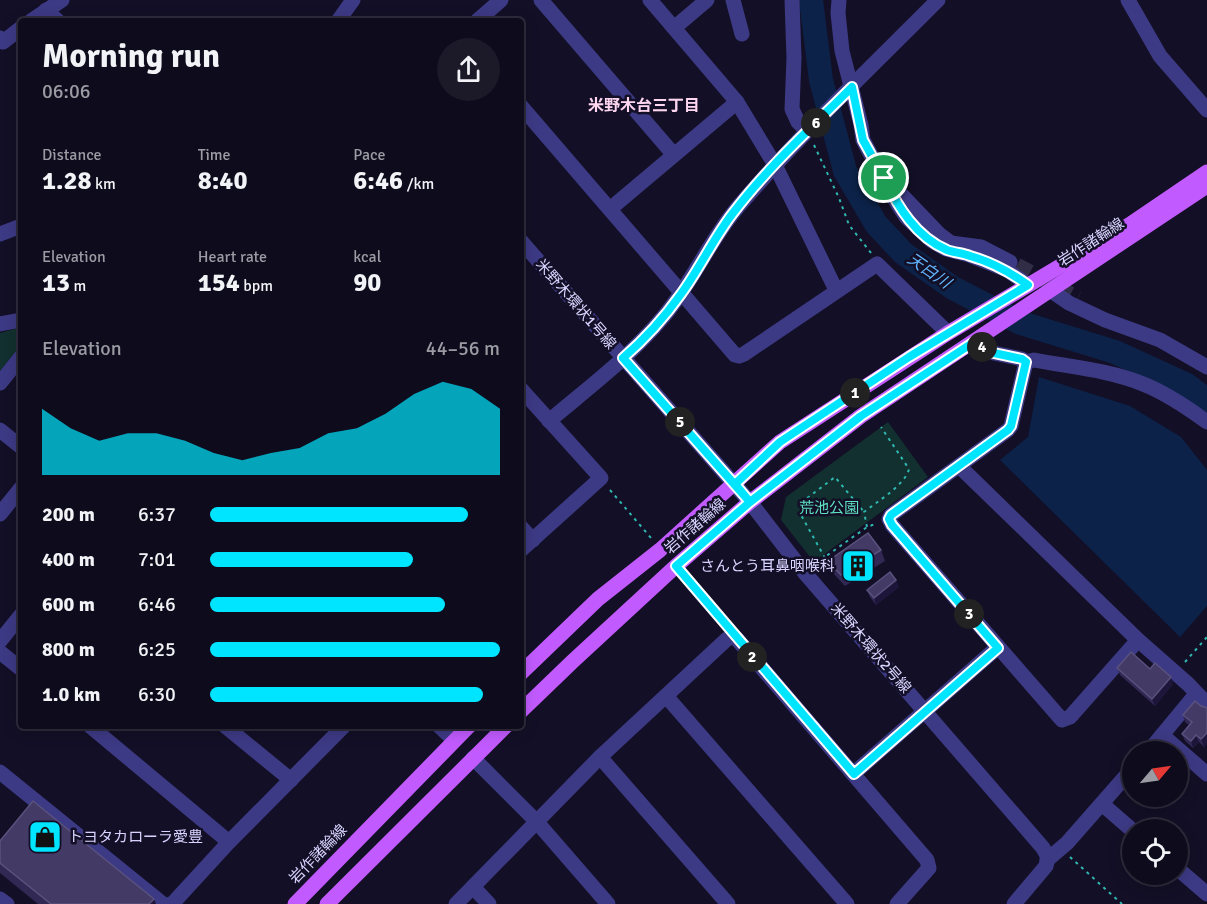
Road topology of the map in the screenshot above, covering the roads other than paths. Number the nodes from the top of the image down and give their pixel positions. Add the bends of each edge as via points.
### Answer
1 (62, 0) edge
2 (353, 0) edge
3 (501, 0) edge
4 (541, 0) edge
5 (650, 0) edge
6 (707, 0) edge
7 (733, 0) edge
8 (792, 0) edge
9 (839, 0) edge
10 (938, 0) edge
11 (1128, 0) edge
12 (46, 10) junction
13 (35, 18) edge
14 (55, 18) edge
15 (340, 18) edge
16 (480, 18) edge
17 (674, 28) junction
18 (18, 30) edge
19 (742, 34) dead end
20 (0, 38) edge
21 (852, 87) junction
22 (737, 102) junction
23 (524, 110) edge
24 (1207, 110) edge
25 (810, 129) junction
26 (674, 155) junction
27 (775, 165) junction
28 (1207, 172) edge
29 (884, 178) junction
30 (1207, 186) edge
31 (610, 209) junction
32 (18, 227) edge
33 (0, 234) edge
34 (524, 245) edge
35 (1017, 265) tunnel mouth
36 (1025, 287) junction
37 (1050, 290) junction
38 (836, 291) junction
39 (682, 293) junction
40 (1078, 298) tunnel mouth
41 (18, 321) edge
42 (0, 324) edge
43 (948, 333) junction
44 (1160, 340) junction
45 (974, 342) junction
46 (623, 358) junction
47 (18, 361) edge
48 (1026, 362) junction
49 (1207, 367) edge
50 (0, 383) edge
51 (524, 393) edge
52 (549, 421) junction
53 (1207, 422) edge
54 (0, 430) edge
55 (18, 445) edge
56 (959, 466) junction
57 (735, 484) junction
58 (18, 492) edge
59 (750, 502) junction
60 (0, 513) edge
61 (524, 531) edge
62 (532, 540) junction
63 (524, 547) edge
64 (18, 619) edge
65 (1138, 640) junction
66 (0, 641) edge
67 (998, 648) junction
68 (0, 652) edge
69 (18, 667) edge
70 (524, 670) edge
71 (666, 696) junction
72 (1202, 699) edge
73 (524, 708) edge
74 (926, 711) junction
75 (94, 729) edge
76 (229, 729) edge
77 (341, 729) edge
78 (442, 729) edge
79 (466, 729) edge
80 (503, 729) edge
81 (1162, 735) junction
82 (454, 740) junction
83 (1157, 741) edge
84 (600, 757) junction
85 (473, 759) junction
86 (0, 772) edge
87 (854, 774) junction
88 (1207, 774) edge
89 (291, 780) junction
90 (1122, 781) edge
91 (1102, 804) junction
92 (536, 821) junction
93 (1122, 821) edge
94 (229, 842) junction
95 (1047, 860) junction
96 (1188, 877) edge
97 (473, 887) junction
98 (1207, 894) edge
99 (163, 904) edge
100 (170, 904) edge
101 (295, 904) edge
102 (327, 904) edge
103 (456, 904) edge
104 (489, 904) edge
105 (608, 904) edge
106 (728, 904) edge
107 (847, 904) edge
108 (897, 904) edge
109 (1014, 904) edge

1 - 12 street
2 - 15 street
3 - 16 street
4 - 26 street
5 - 17 street
6 - 17 street
7 - 19 street
8 - 25 street via 792,110 798,122
9 - 21 street via 842,51
10 - 21 street
11 - 24 street via 1160,56
12 - 13 street
12 - 14 street
17 - 22 street
18 - 20 street via 3,42
21 - 25 street
21 - 29 street via 863,140
22 - 26 street
22 - 27 street
23 - 31 street
25 - 27 street
26 - 31 street
27 - 38 street
27 - 39 street via 720,230
28 - 36 main road, 岩作諸輪線 via 1129,225
29 - 35 street via 951,243 981,247
29 - 36 street via 906,217 932,241 1007,270
30 - 37 main road, 岩作諸輪線
31 - 39 street
32 - 33 street
34 - 46 street, 米野木環状1号線
36 - 43 main road, 岩作諸輪線
37 - 44 street via 1105,320
37 - 45 main road, 岩作諸輪線
38 - 39 street via 739,356
38 - 43 street via 877,264
39 - 46 street
40 - 44 street via 1150,330
41 - 42 street
43 - 57 main road, 岩作諸輪線 via 780,442
44 - 49 street
45 - 48 street via 989,352
45 - 59 main road, 岩作諸輪線 via 861,416
46 - 52 street
46 - 57 street, 米野木環状1号線
47 - 50 street
48 - 53 street via 1034,360 1124,378 1161,393
48 - 56 street via 1011,426
51 - 52 street
52 - 62 street via 601,478
54 - 55 street
56 - 65 street
56 - 67 street via 889,519
57 - 59 street, 米野木環状1号線
57 - 70 main road, 岩作諸輪線 via 598,599
58 - 60 street
59 - 73 main road, 岩作諸輪線
59 - 74 street, 米野木環状2号線 via 804,572
61 - 62 street
62 - 63 street
64 - 66 street
65 - 67 street via 1070,717 1062,720
65 - 72 street
67 - 74 street
68 - 69 street
71 - 84 street
71 - 87 street via 732,637
71 - 107 street
72 - 81 street
74 - 87 street
74 - 95 street, 米野木環状2号線 via 1043,848
75 - 94 street
76 - 89 street
77 - 89 street
78 - 82 street
79 - 82 main road, 岩作諸輪線
80 - 85 main road
81 - 83 street
81 - 88 street
82 - 101 main road, 岩作諸輪線
84 - 92 street
84 - 106 street
85 - 92 street
85 - 102 main road
86 - 99 street
87 - 108 street via 927,860 929,868
89 - 94 street
90 - 91 street
91 - 93 street
91 - 95 street
92 - 97 street
92 - 105 street
94 - 100 street
95 - 109 street
96 - 98 street
97 - 103 street
97 - 104 street

